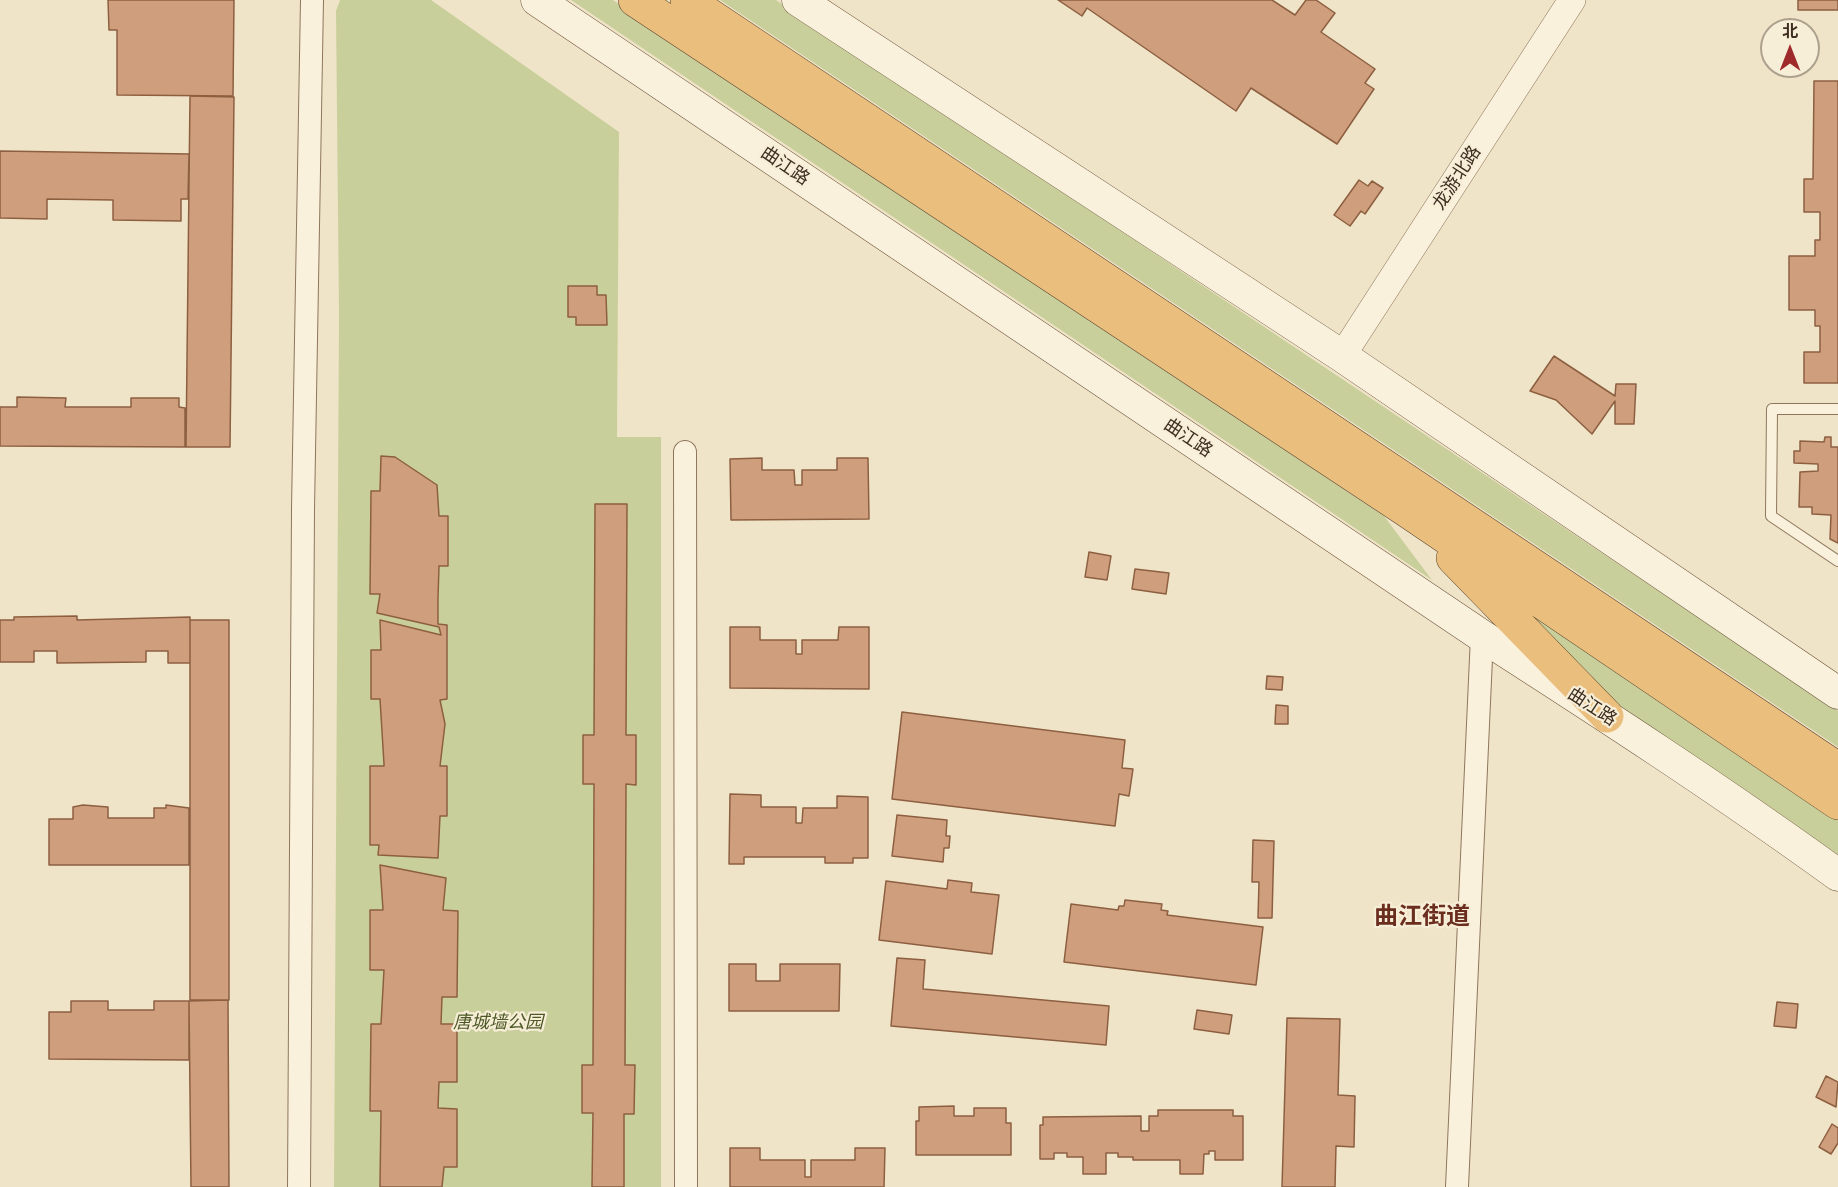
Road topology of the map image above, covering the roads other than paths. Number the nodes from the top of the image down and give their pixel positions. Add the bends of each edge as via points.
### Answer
1 (312, 0) edge
2 (537, 0) edge
3 (635, 0) edge
4 (687, 0) edge
5 (798, 0) edge
6 (1572, 0) edge
7 (1342, 356) junction
8 (1838, 409) edge
9 (684, 452) dead end
10 (1403, 508) junction
11 (1838, 561) edge
12 (1482, 636) junction
13 (1838, 693) edge
14 (1607, 716) junction
15 (1838, 770) edge
16 (1838, 803) edge
17 (1838, 875) edge
18 (299, 1187) edge
19 (687, 1187) edge
20 (1457, 1187) edge

1 - 18 street via 302,532
2 - 12 main road, 曲江路
3 - 10 highway
4 - 15 highway
5 - 7 main road
6 - 7 street, 龙游北路
7 - 13 main road
8 - 11 lane via 1772,409 1771,516
9 - 19 street
10 - 14 highway
10 - 16 highway
12 - 14 main road, 曲江路
12 - 20 street
14 - 17 main road, 曲江路

